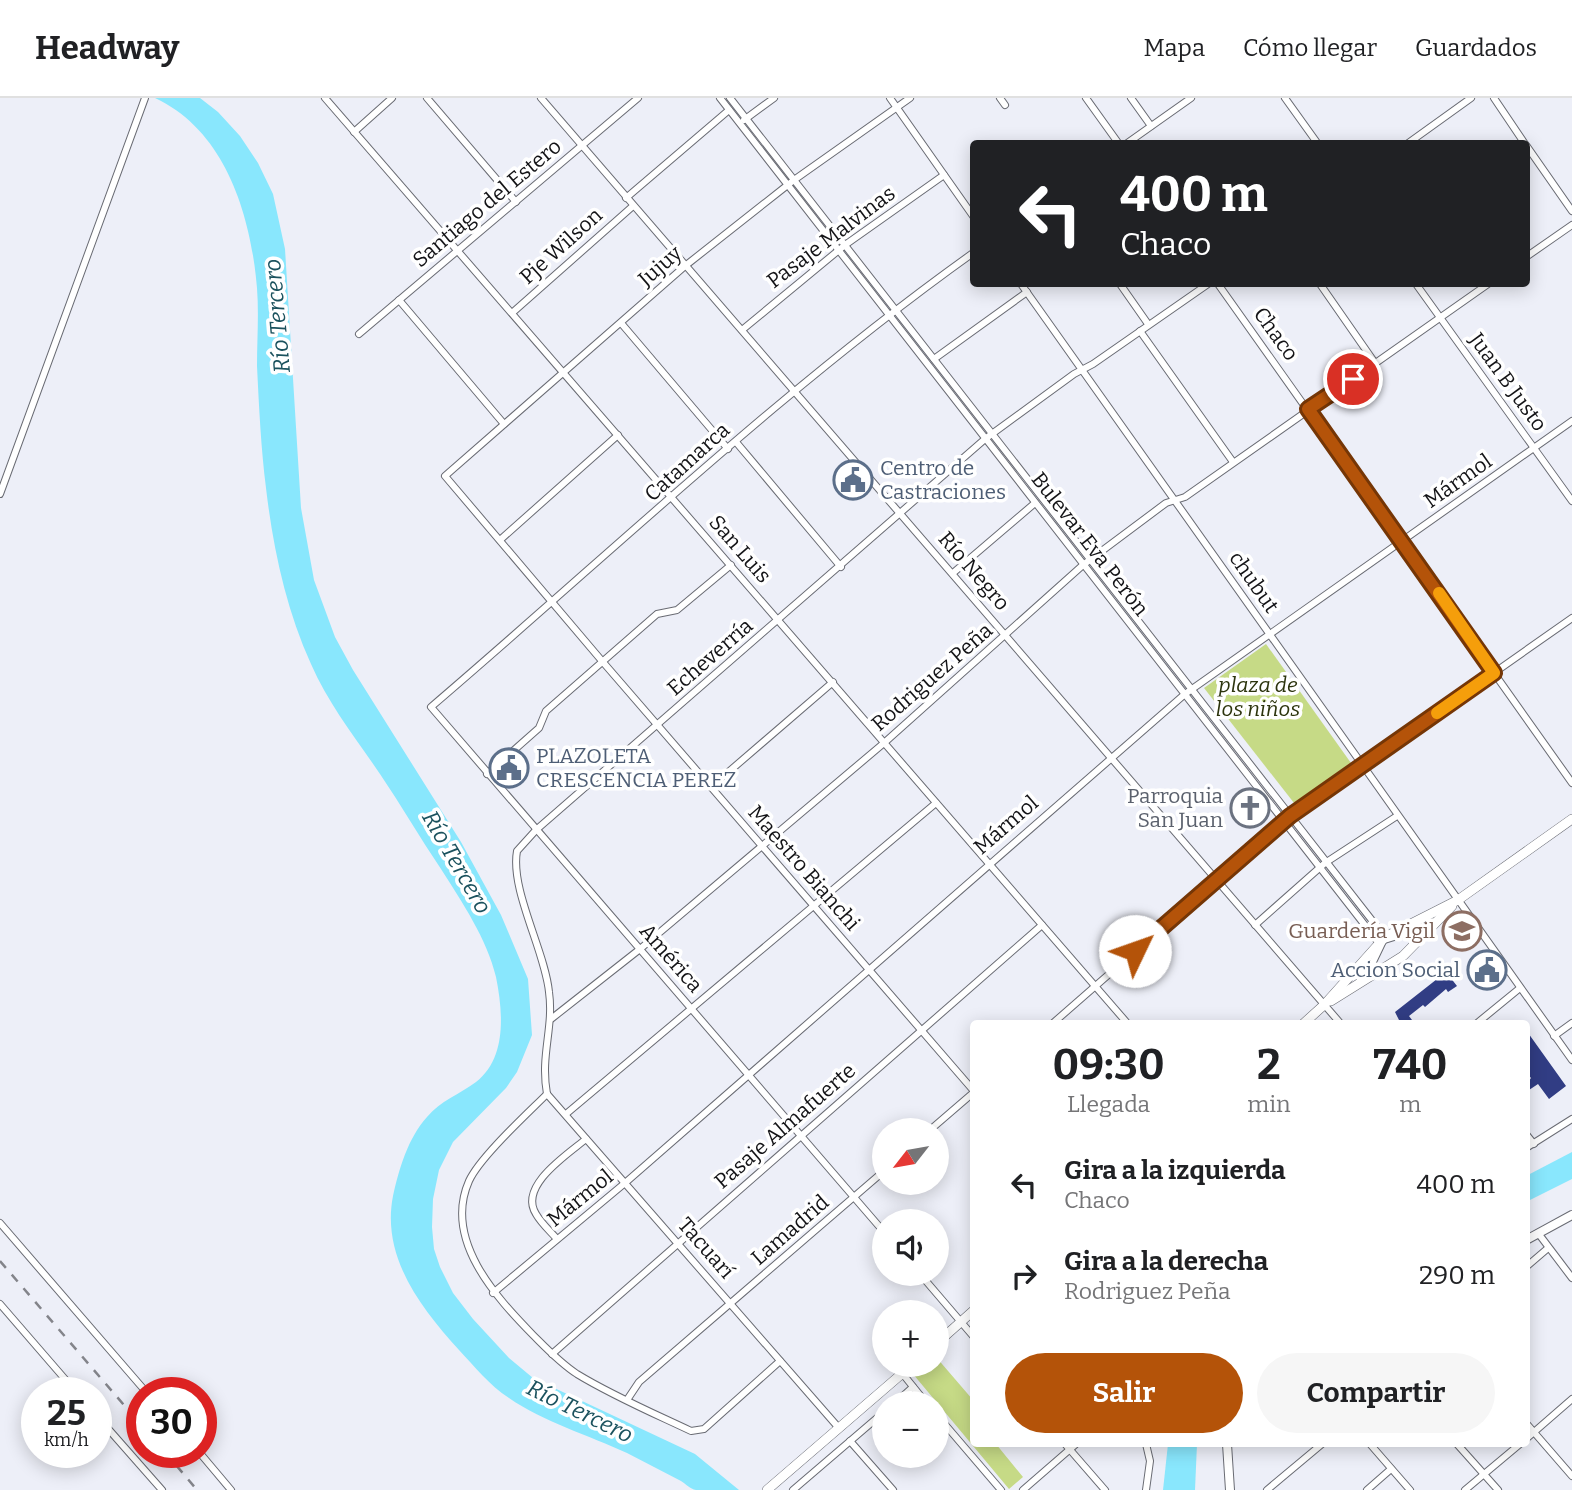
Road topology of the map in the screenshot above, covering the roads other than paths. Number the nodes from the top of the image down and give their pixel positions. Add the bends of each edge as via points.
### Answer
1 (145, 98) edge
2 (325, 98) edge
3 (392, 98) edge
4 (427, 98) edge
5 (541, 98) edge
6 (638, 98) edge
7 (720, 98) edge
8 (730, 98) edge
9 (774, 98) edge
10 (890, 98) edge
11 (910, 98) edge
12 (1086, 98) edge
13 (1131, 98) edge
14 (1191, 98) edge
15 (1285, 98) edge
16 (1471, 98) edge
17 (1493, 98) edge
18 (897, 108) junction
19 (729, 110) junction
20 (743, 121) junction
21 (1151, 126) junction
22 (354, 132) junction
23 (1116, 140) edge
24 (1132, 140) edge
25 (1315, 140) edge
26 (1413, 140) edge
27 (1523, 140) edge
28 (581, 145) junction
29 (1530, 150) edge
30 (944, 175) junction
31 (791, 183) junction
32 (626, 198) junction
33 (516, 202) junction
34 (633, 206) junction
35 (1572, 211) edge
36 (970, 212) edge
37 (1572, 225) edge
38 (842, 248) junction
39 (458, 251) junction
40 (1530, 254) edge
41 (970, 255) edge
42 (685, 266) junction
43 (1023, 287) edge
44 (1122, 287) edge
45 (1204, 287) edge
46 (1220, 287) edge
47 (1322, 287) edge
48 (1418, 287) edge
49 (1484, 287) edge
50 (1027, 292) junction
51 (399, 300) junction
52 (891, 311) junction
53 (512, 313) junction
54 (1439, 317) junction
55 (621, 323) junction
56 (1149, 324) junction
57 (742, 330) junction
58 (1140, 331) junction
59 (359, 334) dead end
60 (933, 359) junction
61 (1376, 363) junction
62 (1082, 369) junction
63 (563, 372) junction
64 (794, 390) junction
65 (1308, 409) junction
66 (1572, 421) edge
67 (504, 424) junction
68 (992, 433) junction
69 (618, 435) junction
70 (985, 439) junction
71 (736, 442) junction
72 (1535, 448) junction
73 (728, 449) junction
74 (1233, 462) junction
75 (445, 476) joint
76 (0, 494) edge
77 (673, 498) junction
78 (1175, 500) junction
79 (1572, 501) edge
80 (1035, 503) junction
81 (901, 513) junction
82 (500, 540) junction
83 (1403, 542) junction
84 (1090, 560) junction
85 (731, 565) junction
86 (1083, 565) junction
87 (841, 567) junction
88 (953, 573) junction
89 (553, 603) junction
90 (1572, 618) edge
91 (779, 620) junction
92 (1006, 635) junction
93 (1270, 635) junction
94 (602, 662) junction
95 (1494, 673) junction
96 (833, 682) junction
97 (1188, 692) junction
98 (431, 707) joint
99 (657, 725) junction
100 (884, 743) junction
101 (1112, 757) junction
102 (1362, 765) junction
103 (487, 774) junction
104 (1572, 783) edge
105 (710, 787) junction
106 (936, 803) junction
107 (1290, 816) junction
108 (1397, 816) junction
109 (1572, 819) edge
110 (1284, 822) junction
111 (536, 830) junction
112 (762, 846) junction
113 (989, 863) junction
114 (1325, 863) junction
115 (1320, 869) junction
116 (1215, 880) junction
117 (1458, 900) junction
118 (814, 906) junction
119 (1042, 925) junction
120 (1255, 925) junction
121 (1433, 925) junction
122 (1382, 940) junction
123 (640, 949) junction
124 (869, 970) junction
125 (1095, 986) junction
126 (1356, 986) junction
127 (1520, 988) junction
128 (1324, 1005) junction
129 (692, 1010) junction
130 (551, 1018) junction
131 (1057, 1020) edge
132 (1125, 1020) edge
133 (1307, 1020) edge
134 (1337, 1020) edge
135 (1481, 1020) edge
136 (1572, 1023) edge
137 (922, 1031) junction
138 (1554, 1036) junction
139 (1572, 1060) edge
140 (749, 1076) junction
141 (970, 1087) edge
142 (547, 1094) junction
143 (970, 1094) edge
144 (565, 1114) junction
145 (943, 1118) edge
146 (1572, 1119) edge
147 (800, 1137) junction
148 (586, 1139) junction
149 (1530, 1139) edge
150 (1534, 1144) junction
151 (1530, 1146) edge
152 (872, 1181) edge
153 (625, 1183) junction
154 (853, 1198) junction
155 (1572, 1215) edge
156 (872, 1219) edge
157 (0, 1223) edge
158 (1538, 1233) junction
159 (1530, 1238) edge
160 (557, 1239) junction
161 (678, 1243) junction
162 (1547, 1249) junction
163 (1530, 1264) edge
164 (1572, 1278) edge
165 (930, 1286) edge
166 (493, 1293) junction
167 (731, 1304) junction
168 (1, 1307) edge
169 (970, 1314) edge
170 (961, 1322) junction
171 (970, 1332) edge
172 (949, 1333) edge
173 (552, 1354) junction
174 (780, 1361) junction
175 (63, 1377) edge
176 (133, 1377) edge
177 (898, 1377) edge
178 (905, 1377) edge
179 (913, 1387) junction
180 (909, 1391) edge
181 (916, 1391) edge
182 (1572, 1399) edge
183 (626, 1400) junction
184 (872, 1422) edge
185 (838, 1427) junction
186 (1530, 1428) edge
187 (949, 1429) edge
188 (1534, 1432) junction
189 (112, 1433) edge
190 (1530, 1436) edge
191 (850, 1441) junction
192 (1068, 1447) edge
193 (1072, 1447) edge
194 (1147, 1447) edge
195 (1227, 1447) edge
196 (1318, 1447) edge
197 (1373, 1447) edge
198 (1460, 1447) edge
199 (1516, 1447) edge
200 (212, 1468) edge
201 (1391, 1469) junction
202 (1484, 1474) junction
203 (1572, 1476) edge
204 (1230, 1486) edge
205 (769, 1488) edge
206 (162, 1490) edge
207 (231, 1490) edge
208 (793, 1490) edge
209 (893, 1490) edge
210 (1001, 1490) edge
211 (1023, 1490) edge
212 (1105, 1490) edge
213 (1146, 1490) edge
214 (1238, 1490) edge
215 (1267, 1490) edge
216 (1367, 1490) edge
217 (1410, 1490) edge
218 (1465, 1490) edge
219 (1498, 1490) edge

1 - 76 street
2 - 22 street, San Luis
3 - 22 street
4 - 33 street
5 - 28 street, Río Negro
6 - 28 street, Santiago del Estero
7 - 19 street, Bulevar Eva Perón
8 - 20 street, Bulevar Eva Perón
9 - 20 street
10 - 18 street
11 - 18 street, Jujuy
12 - 23 street
13 - 21 street
14 - 21 street
15 - 25 street
16 - 26 street
17 - 27 street
18 - 30 street
18 - 31 street, Jujuy
19 - 20 street, Bulevar Eva Perón
19 - 32 street
20 - 31 street, Bulevar Eva Perón
21 - 24 street
22 - 39 street, San Luis
28 - 32 street, Río Negro
28 - 33 street, Santiago del Estero
29 - 35 street
30 - 36 street
30 - 38 street, Pasaje Malvinas
31 - 38 street, Bulevar Eva Perón
31 - 42 street, Jujuy
32 - 34 street, Río Negro
33 - 39 street, Santiago del Estero
34 - 42 street, Río Negro
34 - 53 street, Pje Wilson
37 - 40 street
38 - 52 street, Bulevar Eva Perón
38 - 57 street, Pasaje Malvinas
39 - 51 street, Santiago del Estero
39 - 53 street, San Luis
41 - 52 street, Catamarca
42 - 55 street, Jujuy
42 - 57 street, Río Negro
43 - 50 street, chubut
44 - 56 street
45 - 56 street, Echeverría
46 - 65 street, Chaco
47 - 61 street
48 - 54 street, Juan B Justo
49 - 54 street, Rodriguez Peña
50 - 60 street
50 - 62 street, chubut
51 - 59 street, Santiago del Estero
51 - 67 street
52 - 60 street, Bulevar Eva Perón
52 - 64 street, Catamarca
52 - 70 street, Bulevar Eva Perón
53 - 63 street, San Luis
54 - 61 street, Rodriguez Peña
54 - 72 street, Juan B Justo
55 - 63 street, Jujuy
55 - 73 street
56 - 58 street, Echeverría
57 - 64 street, Río Negro
58 - 62 street, Echeverría
58 - 74 street
60 - 68 street, Bulevar Eva Perón
61 - 65 street, Rodriguez Peña
62 - 68 street, Echeverría
62 - 78 street, chubut
63 - 67 street, Jujuy
63 - 69 street, San Luis
64 - 71 street, Catamarca
64 - 81 street, Río Negro
65 - 74 street, Rodriguez Peña
65 - 83 street, Chaco
66 - 72 street, Mármol
67 - 75 street, Jujuy
68 - 70 street, Echeverría
68 - 84 street, Bulevar Eva Perón
69 - 77 street, San Luis
69 - 82 street
70 - 80 street, Bulevar Eva Perón
70 - 81 street, Echeverría
71 - 73 street, Catamarca
71 - 87 street
72 - 79 street, Juan B Justo
72 - 83 street, Mármol
73 - 77 street, Catamarca
74 - 78 street, Rodriguez Peña
75 - 82 street, Maestro Bianchi
77 - 85 street, San Luis
77 - 89 street, Catamarca
78 - 84 street, Rodriguez Peña
78 - 93 street, chubut
80 - 86 street, Bulevar Eva Perón
80 - 88 street
81 - 87 street, Echeverría
81 - 88 street, Río Negro
82 - 89 street, Maestro Bianchi
83 - 93 street, Mármol
83 - 95 street, Chaco
84 - 86 street, Rodriguez Peña
84 - 97 street, Bulevar Eva Perón
85 - 91 street, San Luis
85 - 94 street via 677,610 657,614
86 - 92 street, Rodriguez Peña
86 - 97 street, Bulevar Eva Perón
87 - 91 street, Echeverría
88 - 92 street, Río Negro
89 - 94 street, Maestro Bianchi
89 - 98 street, Catamarca
90 - 95 street
91 - 96 street, San Luis
91 - 99 street, Echeverría
92 - 100 street, Rodriguez Peña
92 - 101 street, Río Negro
93 - 97 street, Mármol
93 - 102 street, chubut
94 - 99 street, Maestro Bianchi
94 - 103 street via 546,711 539,728
95 - 102 street
95 - 104 street, Chaco
96 - 100 street, San Luis
96 - 105 street
97 - 101 street, Mármol
97 - 107 street, Bulevar Eva Perón
97 - 110 street, Bulevar Eva Perón
98 - 103 street, América
99 - 105 street, Maestro Bianchi
99 - 111 street, Echeverría
100 - 106 street, San Luis
100 - 112 street, Rodriguez Peña
101 - 113 street, Mármol
101 - 116 street, Río Negro
102 - 107 street
102 - 108 street, chubut
103 - 111 street, América
105 - 112 street, Maestro Bianchi
106 - 113 street, San Luis
106 - 118 street
107 - 110 street
107 - 114 street, Bulevar Eva Perón
108 - 114 street
108 - 117 street, chubut
109 - 117 main road
110 - 115 street, Bulevar Eva Perón
110 - 116 street
111 - 123 street, América
111 - 130 street, Echeverría via 517,850 516,858 549,990
112 - 118 street, Maestro Bianchi
112 - 123 street, Rodriguez Peña
113 - 119 street, San Luis
113 - 124 street, Mármol
114 - 115 street
114 - 122 street, Bulevar Eva Perón
115 - 120 street
115 - 122 street, Bulevar Eva Perón
116 - 120 street, Río Negro
116 - 125 street
117 - 121 main road
117 - 122 main road
117 - 127 street, chubut
118 - 124 street, Maestro Bianchi
118 - 129 street
119 - 125 street, San Luis
119 - 137 street, Pasaje Almafuerte
120 - 128 street, Río Negro
121 - 122 street
121 - 126 main road via 1403,956
122 - 126 street
122 - 128 main road
123 - 129 street, América
123 - 130 street, Rodriguez Peña
124 - 137 street, Maestro Bianchi
124 - 140 street, Mármol
125 - 131 street
125 - 132 street, San Luis
126 - 128 main road
127 - 135 street
127 - 138 street, chubut
128 - 133 main road
128 - 134 street, Río Negro
129 - 140 street, América
129 - 144 street
130 - 142 street, Echeverría via 542,1070
136 - 138 street
137 - 141 street, Maestro Bianchi
137 - 147 street, Pasaje Almafuerte
138 - 139 street, chubut
140 - 147 street, América
140 - 153 street, Mármol
142 - 144 street, Tacuarí
142 - 166 street via 474,1172 465,1194 463,1216 469,1246
143 - 145 street
144 - 148 street, Tacuarí
146 - 150 street
147 - 154 street, América
147 - 161 street, Pasaje Almafuerte
148 - 153 street, Tacuarí
148 - 160 street via 536,1185 534,1213
149 - 150 street
150 - 151 street
152 - 154 street, Lamadrid
153 - 160 street, Mármol
153 - 161 street, Tacuarí
154 - 156 street, América
154 - 167 street, Lamadrid
155 - 158 street
157 - 176 street
158 - 159 street
158 - 162 street
160 - 166 street, Mármol
161 - 167 street, Tacuarí
161 - 173 street, Pasaje Almafuerte
162 - 163 street
162 - 164 street
165 - 170 street
166 - 173 street
167 - 174 street, Tacuarí
167 - 183 street, Lamadrid via 639,1382
168 - 175 street
169 - 170 main road
170 - 171 street
170 - 172 main road
173 - 183 street via 575,1373
174 - 183 street via 698,1431
174 - 185 street, Tacuarí
177 - 185 main road
178 - 179 street
179 - 180 street
179 - 181 street
182 - 188 street
184 - 191 street
185 - 205 main road
186 - 188 street
187 - 210 street
188 - 190 street
188 - 203 street
189 - 206 street
191 - 208 street
191 - 209 street
192 - 211 street
193 - 212 street
194 - 213 street via 1150,1461
195 - 204 street
196 - 215 street
197 - 201 street
198 - 202 street
199 - 202 street
200 - 207 street
201 - 216 street
201 - 217 street
202 - 218 street
202 - 219 street
204 - 214 street

